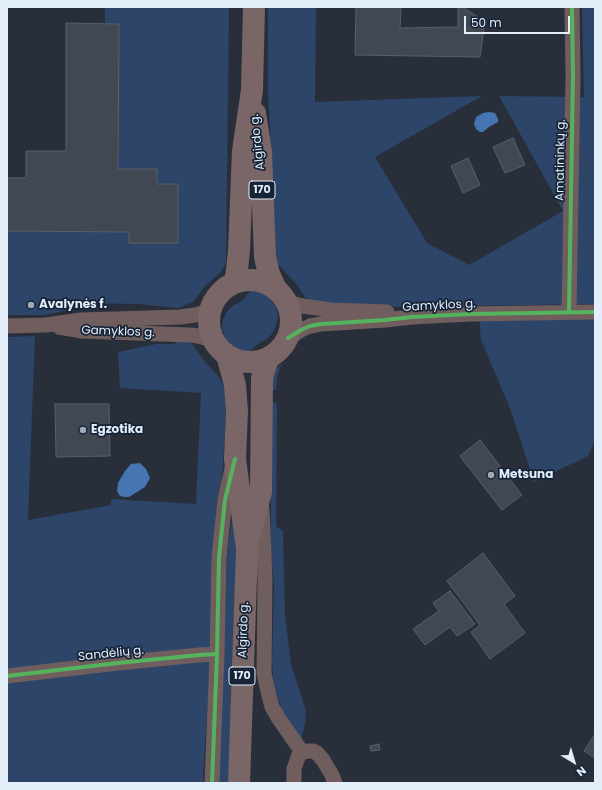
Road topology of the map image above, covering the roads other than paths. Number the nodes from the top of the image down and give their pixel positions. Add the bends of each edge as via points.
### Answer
1 (254, 7) edge
2 (572, 7) edge
3 (252, 90) junction
4 (235, 282) junction
5 (281, 296) junction
6 (210, 310) junction
7 (569, 312) junction
8 (595, 312) edge
9 (412, 317) junction
10 (46, 325) junction
11 (7, 326) edge
12 (288, 338) junction
13 (220, 347) junction
14 (269, 357) junction
15 (235, 459) junction
16 (261, 492) junction
17 (246, 558) junction
18 (217, 654) junction
19 (7, 676) edge
20 (302, 752) junction
21 (212, 783) edge
22 (238, 783) edge
23 (294, 783) edge
24 (335, 783) edge

1 - 3 main road, Algirdo g. / 170
2 - 7 street, Amatininkų g.
3 - 4 main road, Algirdo g. / 170 via 243,151 238,270
3 - 5 main road, Algirdo g. / 170 via 261,152 265,257 269,274
4 - 5 main road via 256,280 267,283
4 - 6 main road via 215,298
5 - 9 street, Gamyklos g. via 303,306 387,312
5 - 12 main road, Algirdo g. via 290,311
6 - 10 street, Gamyklos g. via 180,317 81,320
6 - 13 main road, Algirdo g. via 209,325
7 - 8 street, Gamyklos g.
7 - 9 street, Gamyklos g.
9 - 12 street, Gamyklos g. via 321,324 305,328
10 - 11 street, Gamyklos g.
10 - 13 street, Gamyklos g. via 82,332 184,334 198,336
12 - 14 main road via 277,352
13 - 14 main road via 237,360 259,361
13 - 15 main road, Algirdo g. / 170 via 235,385
14 - 16 main road, Algirdo g. / 170 via 262,379
15 - 17 main road, Algirdo g. / 170
15 - 18 street via 225,500 219,558
16 - 17 main road, Algirdo g. / 170
16 - 20 street via 265,580 264,673 272,707
17 - 22 main road, Algirdo g. / 170
18 - 19 street, Sandėlių g.
18 - 21 street
20 - 23 street via 294,769
20 - 24 street via 313,751 317,754

